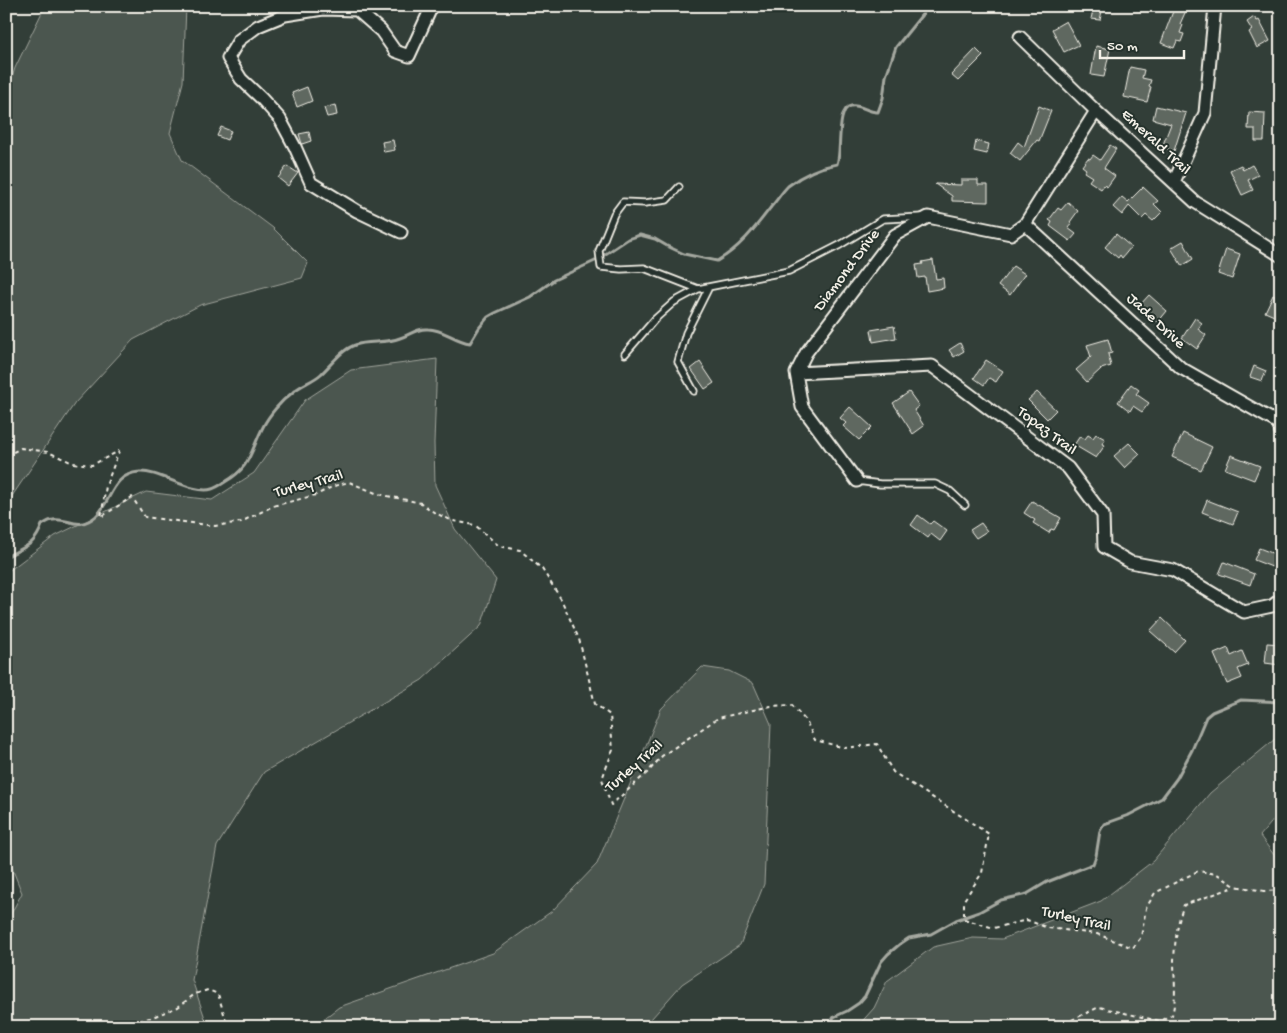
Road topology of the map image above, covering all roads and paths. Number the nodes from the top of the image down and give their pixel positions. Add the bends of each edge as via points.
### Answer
1 (432, 6) edge
2 (1215, 6) edge
3 (1020, 37) dead end
4 (1096, 112) junction
5 (1174, 182) junction
6 (679, 187) dead end
7 (928, 217) junction
8 (1025, 224) junction
9 (401, 232) dead end
10 (1281, 256) edge
11 (709, 287) junction
12 (698, 289) junction
13 (625, 354) dead end
14 (796, 373) junction
15 (694, 391) dead end
16 (1280, 423) edge
17 (6, 456) edge
18 (857, 481) joint
19 (965, 505) dead end
20 (1281, 599) edge
21 (1235, 886) junction
22 (1281, 890) edge
23 (116, 1027) edge
24 (228, 1027) edge
25 (1057, 1027) edge

1 - 9 street via 408,56 395,51 382,31 357,10 322,9 285,15 258,26 238,40 228,58 241,80 280,119 310,183
2 - 5 street via 1206,113
3 - 4 street, Emerald Trail
4 - 5 street, Emerald Trail
4 - 8 street
5 - 10 street, Emerald Trail via 1195,202
6 - 12 lane via 667,200 623,202 614,214 599,251 601,267 644,268
7 - 8 street via 1011,234
7 - 11 lane via 883,219 789,271
7 - 14 street, Diamond Drive via 895,235 806,353
8 - 16 street, Jade Drive via 1181,368
11 - 12 lane
11 - 15 lane via 686,333 678,362
12 - 13 lane via 674,302
14 - 18 street via 802,407
14 - 20 street, Topaz Trail via 932,366 1068,468 1103,515 1104,547 1130,562 1173,570 1244,612 1272,606
17 - 21 path, Turley Trail via 21,448 92,465 119,452 106,486 101,517 132,497 145,517 215,526 241,522 273,506 316,496 349,482 378,494 421,503 452,521 475,525 499,546 520,550 542,569 561,599 579,639 595,704 610,715 613,750 602,779 612,805 662,756 718,718 792,705 806,721 815,740 844,748 877,744 893,772 989,834 982,873 964,900 964,919 994,928 1027,920 1048,928 1097,934 1133,948 1141,937 1146,908 1155,893 1198,871 1217,874
18 - 19 lane via 935,484 950,491
21 - 22 path, Turley Trail
21 - 25 path via 1184,905 1178,918 1172,1016 1159,1021 1099,1008
23 - 24 path via 171,1010 195,994 208,990 218,994

